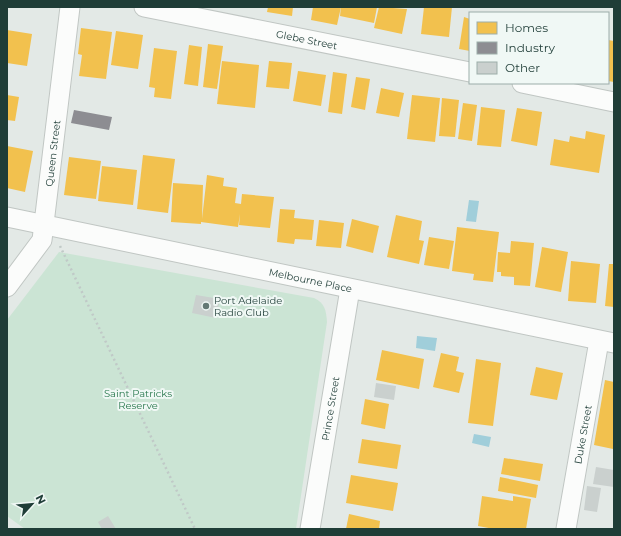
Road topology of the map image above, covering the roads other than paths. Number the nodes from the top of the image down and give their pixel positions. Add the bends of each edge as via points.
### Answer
1 (70, 7) edge
2 (144, 7) edge
3 (469, 72) edge
4 (527, 84) edge
5 (614, 102) edge
6 (7, 217) edge
7 (43, 224) junction
8 (7, 287) edge
9 (350, 289) junction
10 (606, 342) edge
11 (310, 529) edge
12 (566, 529) edge

1 - 7 street, Queen Street
2 - 3 street, Glebe Street
4 - 5 street
6 - 7 street, Melbourne Place
7 - 8 street, Queen Street via 42,240
7 - 9 street, Melbourne Place
9 - 10 street, Melbourne Place
9 - 11 street, Prince Street
10 - 12 street, Duke Street

